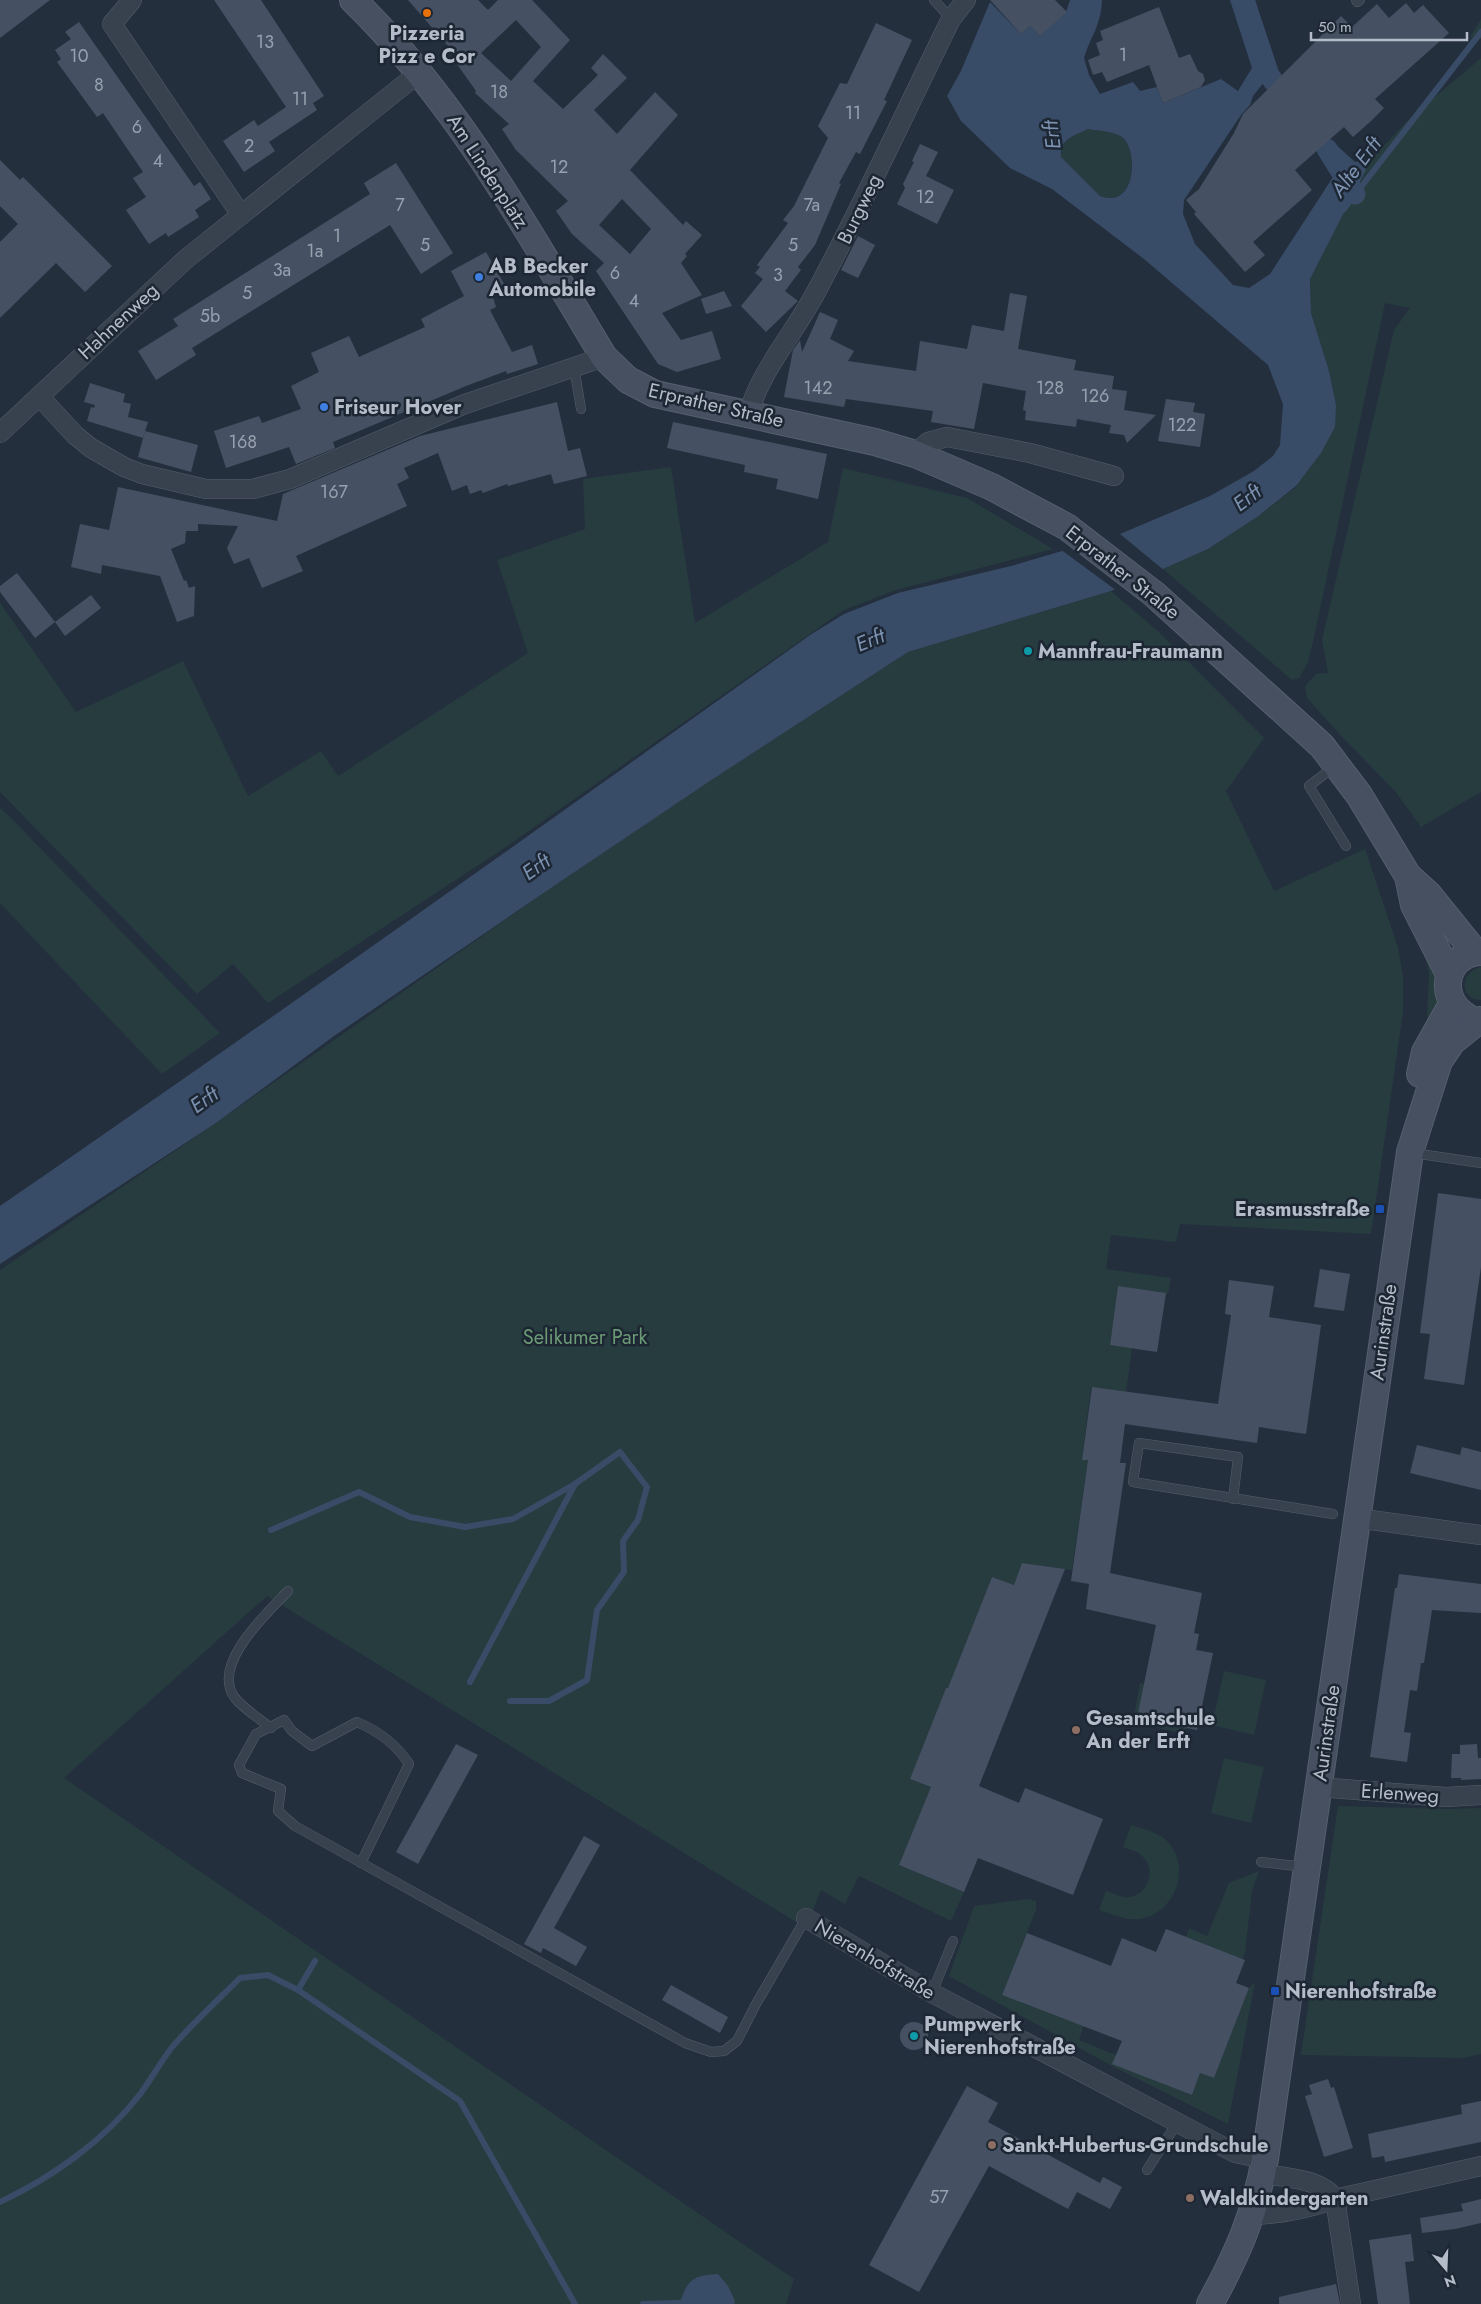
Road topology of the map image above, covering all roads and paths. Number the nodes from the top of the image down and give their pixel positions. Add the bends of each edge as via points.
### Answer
1 (132, 0) edge
2 (353, 0) edge
3 (934, 0) edge
4 (966, 0) edge
5 (1356, 0) edge
6 (1360, 0) edge
7 (951, 19) junction
8 (420, 72) junction
9 (241, 214) junction
10 (604, 357) junction
11 (574, 367) junction
12 (39, 396) junction
13 (581, 409) dead end
14 (748, 415) junction
15 (0, 433) edge
16 (915, 454) junction
17 (1114, 476) dead end
18 (1337, 764) junction
19 (1346, 846) dead end
20 (1408, 876) junction
21 (1478, 952) edge
22 (1449, 974) junction
23 (1452, 1004) junction
24 (1480, 1020) edge
25 (1412, 1143) junction
26 (1481, 1163) edge
27 (1233, 1498) junction
28 (1344, 1516) junction
29 (1481, 1535) edge
30 (288, 1591) dead end
31 (271, 1728) junction
32 (1318, 1787) junction
33 (1481, 1795) edge
34 (1261, 1862) dead end
35 (361, 1863) junction
36 (1307, 1868) junction
37 (806, 1918) joint
38 (953, 1941) dead end
39 (932, 1993) junction
40 (1177, 2123) junction
41 (1264, 2166) junction
42 (1481, 2166) edge
43 (1147, 2170) dead end
44 (1334, 2199) junction
45 (1253, 2215) junction
46 (1210, 2304) edge
47 (1351, 2304) edge

1 - 9 street via 112,24
2 - 8 main road, Am Lindenplatz
3 - 7 lane
4 - 7 street, Burgweg
5 - 6 lane
7 - 14 street, Burgweg via 838,252 804,316 762,377
8 - 9 street, Hahnenweg
8 - 10 main road, Am Lindenplatz via 461,126
9 - 12 street, Hahnenweg via 186,258
10 - 11 street
10 - 14 main road, Erprather Straße via 628,380 655,394
11 - 12 street via 464,404 290,480 236,490 206,489 124,467 75,435
11 - 13 lane
12 - 15 street, Hahnenweg
14 - 16 main road, Erprather Straße via 875,442
16 - 17 street via 928,442 947,437 1030,453
16 - 18 main road, Erprather Straße via 992,487 1067,527 1154,594 1302,727
18 - 19 lane via 1308,786
18 - 20 main road, Erprather Straße
20 - 21 main road, Erprather Straße via 1429,895
20 - 22 main road, Erprather Straße via 1414,905
21 - 22 main road, Erprather Straße via 1464,956
22 - 23 main road, Erprather Straße via 1447,984
23 - 24 main road via 1469,1018
23 - 25 main road, Aurinstraße via 1425,1052 1415,1099
24 - 25 main road, Aurinstraße via 1452,1042 1438,1061
25 - 26 lane
25 - 28 main road, Aurinstraße
27 - 27 lane via 1238,1457 1139,1443 1132,1482
27 - 28 lane
28 - 29 street
28 - 32 main road, Aurinstraße
30 - 31 lane via 252,1630 233,1658 229,1683 235,1698
31 - 35 lane via 256,1734 239,1765 242,1773 281,1789 278,1811 295,1826
31 - 35 lane via 284,1720 292,1731 312,1746 357,1722 374,1729 409,1764
32 - 33 street, Erlenweg via 1446,1796
32 - 36 main road, Aurinstraße
34 - 36 lane
35 - 37 lane via 685,2043 711,2052 724,2051 738,2041
36 - 41 main road, Aurinstraße
37 - 39 street, Nierenhofstraße
38 - 39 lane
39 - 40 street, Nierenhofstraße
40 - 41 street, Nierenhofstraße
40 - 43 lane
41 - 44 street, Nierenhofstraße via 1329,2190
41 - 45 main road, Aurinstraße
42 - 44 street
44 - 45 street via 1280,2214
44 - 47 street
45 - 46 main road, Aurinstraße

